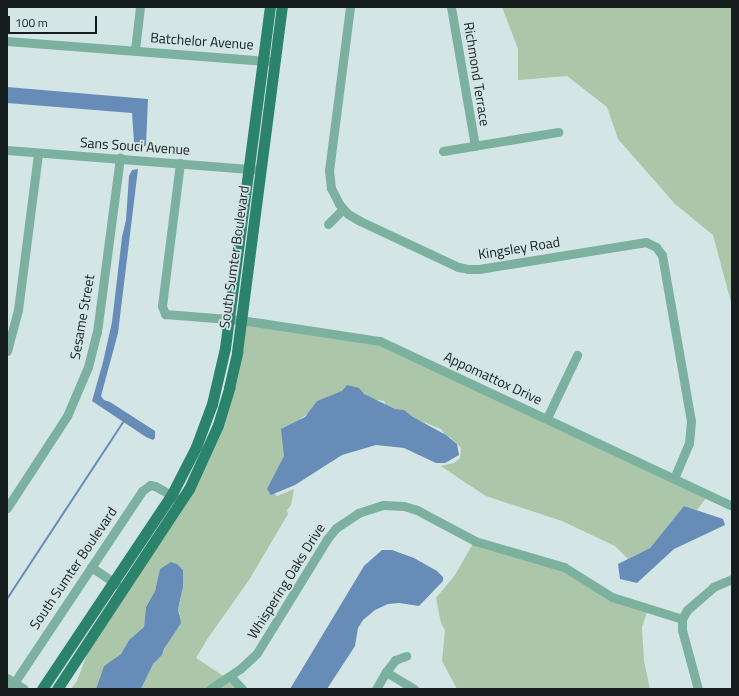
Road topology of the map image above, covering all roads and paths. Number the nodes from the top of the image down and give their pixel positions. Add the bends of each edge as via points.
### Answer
1 (140, 7) edge
2 (270, 7) edge
3 (282, 7) edge
4 (350, 7) edge
5 (451, 7) edge
6 (7, 41) edge
7 (135, 50) junction
8 (263, 60) junction
9 (275, 61) junction
10 (558, 132) dead end
11 (475, 146) junction
12 (7, 150) edge
13 (443, 151) dead end
14 (38, 153) junction
15 (120, 158) junction
16 (180, 163) junction
17 (249, 169) junction
18 (261, 170) junction
19 (343, 209) junction
20 (328, 224) dead end
21 (229, 319) junction
22 (241, 320) junction
23 (7, 351) edge
24 (577, 355) dead end
25 (547, 418) junction
26 (674, 478) junction
27 (172, 494) junction
28 (181, 501) junction
29 (732, 506) edge
30 (7, 508) edge
31 (91, 567) junction
32 (732, 579) edge
33 (113, 582) junction
34 (123, 589) junction
35 (682, 619) junction
36 (406, 656) dead end
37 (386, 672) junction
38 (230, 676) junction
39 (10, 683) edge
40 (24, 689) edge
41 (42, 689) edge
42 (57, 689) edge
43 (210, 689) edge
44 (242, 689) edge
45 (376, 689) edge
46 (414, 689) edge
47 (698, 689) edge

1 - 7 street
2 - 8 main road, South Sumter Boulevard
3 - 9 main road, South Sumter Boulevard
4 - 19 street, Kingsley Road via 329,170 331,188
5 - 11 street, Richmond Terrace
6 - 7 street, Batchelor Avenue
7 - 8 street, Batchelor Avenue
8 - 9 street, Batchelor Avenue
8 - 17 main road, South Sumter Boulevard
9 - 18 main road, South Sumter Boulevard
10 - 11 street
11 - 13 street
12 - 14 street, Sans Souci Avenue
14 - 15 street, Sans Souci Avenue
14 - 23 street via 16,323
15 - 16 street, Sans Souci Avenue
15 - 30 street, Sesame Street via 97,332 88,367 67,416
16 - 17 street, Sans Souci Avenue
16 - 21 street, Appomattox Drive via 162,309 168,315
17 - 18 street, Sans Souci Avenue
17 - 21 main road, South Sumter Boulevard
18 - 22 main road, South Sumter Boulevard
19 - 20 street
19 - 26 street, Kingsley Road via 360,221 458,267 468,269 479,270 640,242 656,246 662,255 691,422 689,443
21 - 22 street, Appomattox Drive
21 - 27 main road, South Sumter Boulevard via 222,366 212,404 193,455
22 - 25 street, Appomattox Drive via 380,341
22 - 28 main road, South Sumter Boulevard via 233,374 222,413 199,470
24 - 25 street
25 - 26 street, Appomattox Drive
26 - 29 street, Appomattox Drive
27 - 28 street, South Sumter Boulevard
27 - 31 street, South Sumter Boulevard via 155,486 144,488
27 - 33 main road, South Sumter Boulevard
28 - 34 main road, South Sumter Boulevard
31 - 33 street
31 - 39 street, South Sumter Boulevard
32 - 35 street via 713,587 687,610
33 - 34 street
33 - 41 main road, South Sumter Boulevard
34 - 42 main road, South Sumter Boulevard
35 - 38 street, Whispering Oaks Drive via 612,597 564,566 475,541 417,510 404,506 382,505 344,520 331,533 261,648 249,662
35 - 47 street via 682,630
36 - 37 street via 395,660
37 - 45 street
37 - 46 street
38 - 43 street, Whispering Oaks Drive
38 - 44 street
39 - 40 street

